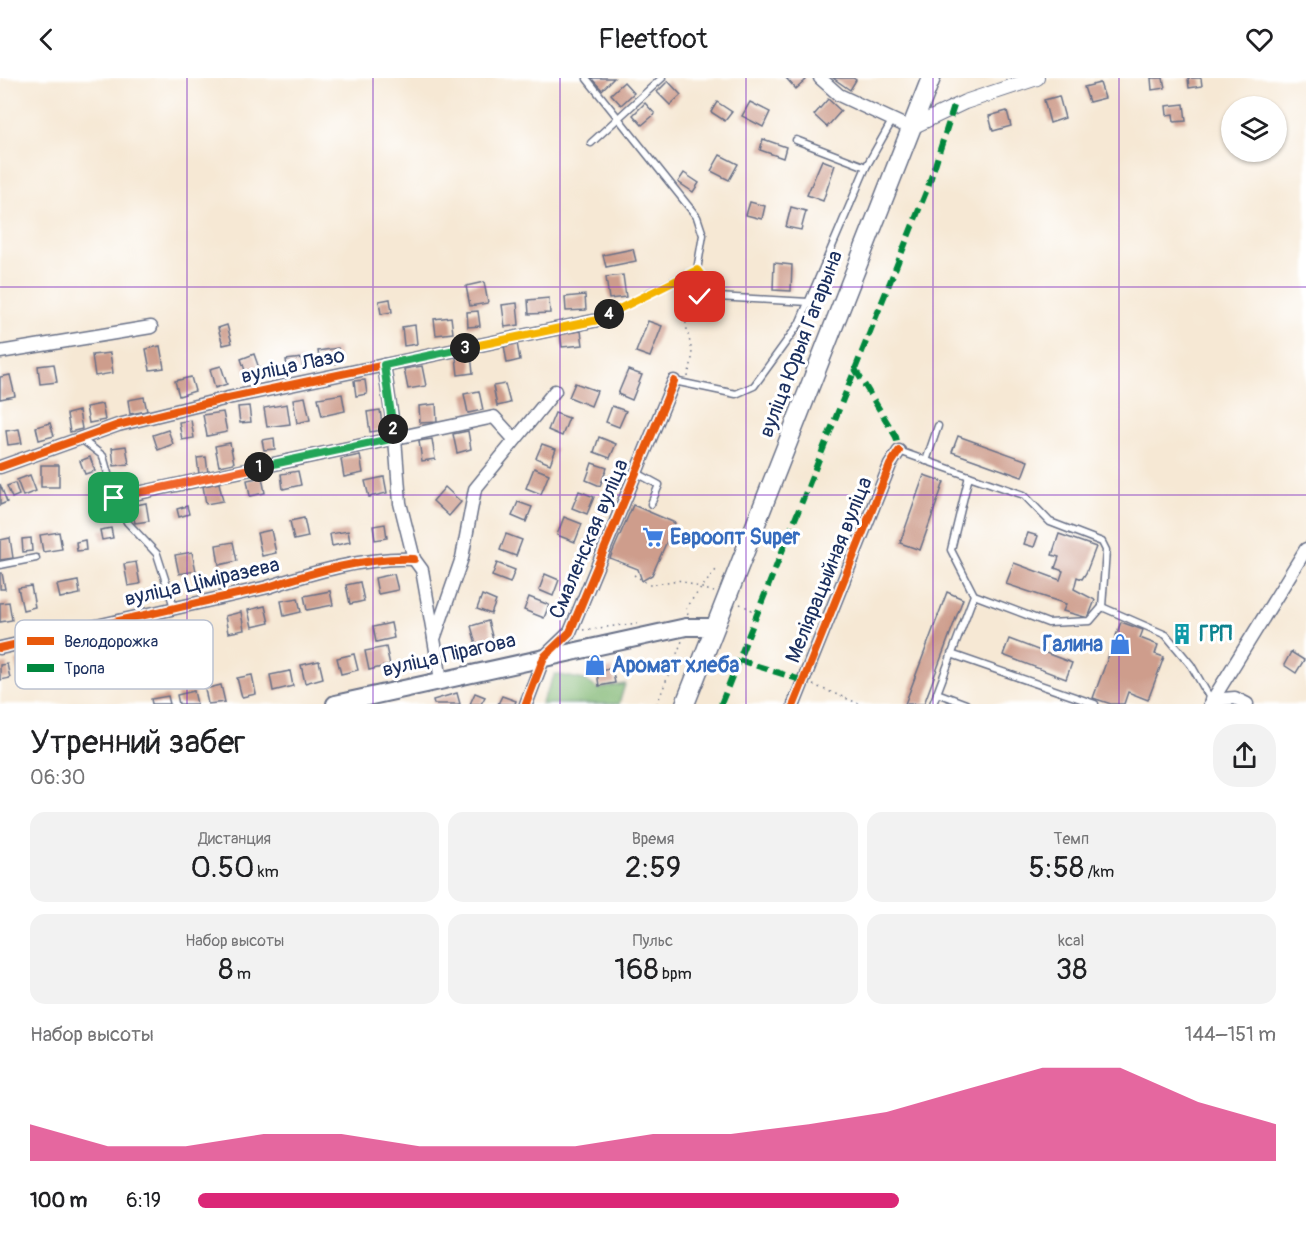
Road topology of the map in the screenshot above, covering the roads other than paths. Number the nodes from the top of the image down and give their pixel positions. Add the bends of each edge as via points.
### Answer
1 (662, 78) edge
2 (820, 78) edge
3 (931, 78) edge
4 (1037, 78) edge
5 (587, 79) edge
6 (618, 119) junction
7 (892, 121) junction
8 (910, 128) junction
9 (796, 140) dead end
10 (591, 142) dead end
11 (866, 167) junction
12 (697, 270) junction
13 (648, 293) road end
14 (809, 302) junction
15 (598, 320) road end
16 (151, 327) dead end
17 (0, 352) edge
18 (384, 365) junction
19 (680, 382) joint
20 (555, 391) dead end
21 (938, 426) dead end
22 (80, 438) junction
23 (395, 438) junction
24 (514, 439) junction
25 (898, 451) joint
26 (926, 461) junction
27 (0, 467) edge
28 (637, 473) junction
29 (969, 476) junction
30 (114, 498) junction
31 (651, 504) dead end
32 (1306, 549) edge
33 (36, 558) dead end
34 (414, 560) junction
35 (0, 565) edge
36 (974, 595) junction
37 (174, 607) junction
38 (1102, 607) junction
39 (119, 620) edge
40 (715, 627) junction
41 (434, 639) junction
42 (15, 644) edge
43 (0, 648) edge
44 (951, 654) junction
45 (544, 657) junction
46 (441, 680) junction
47 (937, 693) junction
48 (391, 697) edge
49 (1211, 702) edge
50 (335, 704) edge
51 (526, 704) edge
52 (685, 704) edge
53 (794, 704) edge
54 (933, 704) edge
55 (966, 704) edge
56 (1095, 704) edge
57 (1247, 704) edge

1 - 6 lane
2 - 7 street via 839,95
3 - 8 main road, вуліца Юрыя Гагарына
4 - 8 street via 964,102
5 - 6 lane
6 - 10 lane
6 - 12 lane via 701,225
7 - 8 street
7 - 11 lane
8 - 40 main road, вуліца Юрыя Гагарына
9 - 11 lane
11 - 14 lane
12 - 13 lane
12 - 14 lane via 717,297
14 - 19 lane via 787,342 748,390 736,394
15 - 18 street, вуліца Лазо
16 - 17 street
18 - 22 street, вуліца Лазо via 228,398
18 - 23 street
19 - 28 street, Смаленская вуліца
20 - 24 street
21 - 26 lane
22 - 27 street, вуліца Лазо
22 - 30 lane via 103,456
23 - 24 street via 494,417
23 - 30 street
23 - 34 street via 400,503
24 - 41 street via 476,489 462,558
25 - 26 lane
25 - 53 street, Меліярацыйная вуліца
26 - 29 lane
28 - 31 lane via 659,484
28 - 45 street, Смаленская вуліца via 570,632
29 - 36 lane via 951,550
29 - 38 lane via 1024,495 1050,522 1102,542 1106,550
30 - 37 lane via 127,522 157,554
32 - 49 street
33 - 35 lane
34 - 37 street, вуліца Ціміразева via 389,558
34 - 41 street via 423,570
36 - 38 lane via 1048,623 1090,621
36 - 44 lane
37 - 39 street, вуліца Ціміразева
38 - 49 lane via 1166,635 1191,665
40 - 45 main road, вуліца Пірагова via 686,627
40 - 52 main road, вуліца Юрыя Гагарына
41 - 46 street
42 - 43 street, вуліца Ціміразева
44 - 47 lane
44 - 56 lane
45 - 46 main road, вуліца Пірагова
45 - 51 street, Смаленская вуліца
46 - 48 main road, вуліца Пірагова
47 - 54 lane
47 - 55 lane
48 - 50 main road, вуліца Пірагова
49 - 57 street via 1235,698

